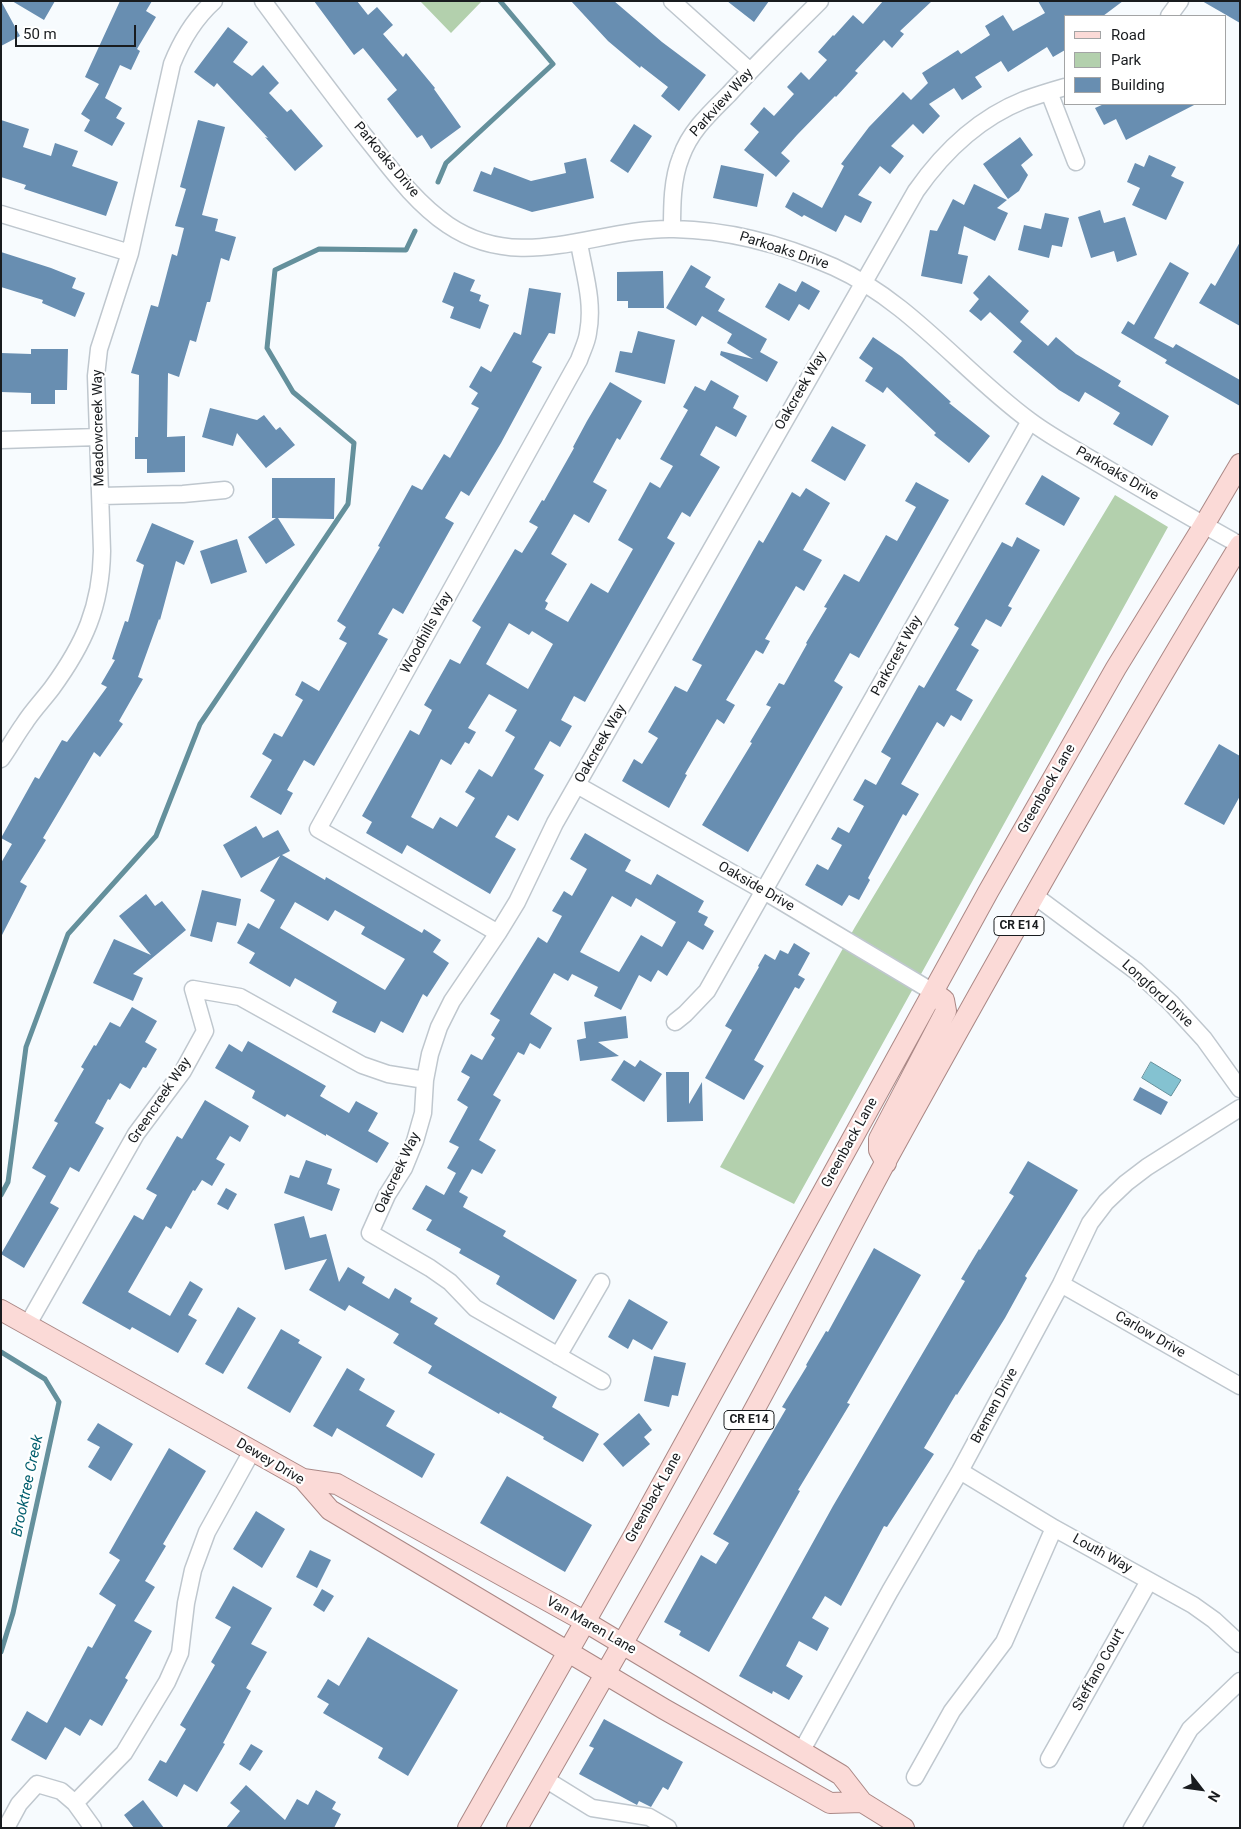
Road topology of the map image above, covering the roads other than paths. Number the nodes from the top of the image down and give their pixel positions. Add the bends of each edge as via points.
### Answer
1 (214, 1) edge
2 (263, 1) edge
3 (672, 1) edge
4 (820, 1) edge
5 (1180, 1) edge
6 (1170, 15) edge
7 (750, 71) junction
8 (1064, 86) edge
9 (1049, 92) junction
10 (1076, 162) dead end
11 (1, 214) edge
12 (672, 229) junction
13 (579, 242) junction
14 (130, 253) junction
15 (863, 282) junction
16 (1030, 421) junction
17 (98, 437) junction
18 (1, 440) edge
19 (1240, 464) edge
20 (225, 490) dead end
21 (101, 496) junction
22 (1204, 525) junction
23 (1240, 545) edge
24 (1, 760) edge
25 (577, 785) junction
26 (764, 891) junction
27 (1035, 896) junction
28 (498, 933) junction
29 (933, 992) junction
30 (675, 1022) dead end
31 (425, 1080) junction
32 (1240, 1089) edge
33 (1240, 1108) edge
34 (886, 1163) junction
35 (601, 1282) dead end
36 (1061, 1284) junction
37 (1, 1310) edge
38 (28, 1324) junction
39 (558, 1356) junction
40 (602, 1381) dead end
41 (1240, 1386) edge
42 (252, 1451) junction
43 (960, 1471) junction
44 (303, 1479) junction
45 (1054, 1528) junction
46 (1149, 1581) junction
47 (584, 1621) junction
48 (623, 1644) junction
49 (1240, 1644) edge
50 (568, 1651) junction
51 (605, 1674) junction
52 (1240, 1682) edge
53 (801, 1752) junction
54 (1049, 1759) dead end
55 (915, 1777) dead end
56 (545, 1779) junction
57 (862, 1802) junction
58 (75, 1804) junction
59 (6, 1828) edge
60 (93, 1828) edge
61 (468, 1828) edge
62 (517, 1828) edge
63 (668, 1828) edge
64 (904, 1828) edge
65 (1132, 1828) edge

1 - 14 street, Meadowcreek Way via 191,25 172,64
2 - 13 street, Parkoaks Drive via 395,174 449,225 470,237 518,249
3 - 7 street
4 - 7 street, Parkview Way
5 - 6 street
7 - 12 street, Parkview Way via 697,127 685,147 677,169
8 - 9 street, Oakcreek Way
9 - 10 street
9 - 15 street, Oakcreek Way via 1002,110 945,153 916,190
11 - 14 street
12 - 13 street, Parkoaks Drive
12 - 15 street, Parkoaks Drive via 739,235 776,245
13 - 28 street, Woodhills Way via 590,312 588,335 579,360 318,829
14 - 17 street, Meadowcreek Way via 99,349 96,376
15 - 16 street, Parkoaks Drive via 909,315
15 - 25 street, Oakcreek Way
16 - 22 street, Parkoaks Drive
16 - 26 street, Parkcrest Way
17 - 18 street
17 - 21 street, Meadowcreek Way
19 - 22 main road, Greenback Lane / CR E14
20 - 21 street
21 - 24 street, Meadowcreek Way via 101,577 83,639
22 - 23 street, Parkoaks Drive
22 - 29 main road, Greenback Lane / CR E14 via 1116,668
23 - 27 main road, CR E14 via 1153,689
25 - 26 street, Oakside Drive
25 - 28 street, Oakcreek Way
26 - 29 street, Oakside Drive
26 - 30 street, Parkcrest Way via 707,991
27 - 32 street, Longford Drive via 1136,971 1172,1003 1204,1039
27 - 34 main road, CR E14
28 - 31 street, Oakcreek Way via 452,1001 439,1027
29 - 34 main road via 944,1000 946,1011 879,1139 879,1150
29 - 47 main road, Greenback Lane / CR E14 via 654,1500
31 - 38 street, Greencreek Way via 388,1074 362,1065 240,997 193,989 205,1030 183,1070 136,1134
31 - 39 street, Oakcreek Way via 424,1113 415,1141 370,1233 450,1282 475,1308
33 - 36 street, Bremen Drive via 1147,1167 1106,1202 1090,1223
34 - 48 main road, CR E14 via 749,1419
35 - 39 street
36 - 41 street, Carlow Drive
36 - 43 street, Bremen Drive
37 - 38 main road, Dewey Drive
38 - 42 main road, Dewey Drive
39 - 40 street, Oakcreek Way
42 - 44 main road, Dewey Drive
42 - 58 street via 207,1532 193,1570 180,1654 167,1682 124,1753
43 - 45 street, Louth Way
43 - 53 street, Bremen Drive
44 - 47 main road, Van Maren Lane via 337,1484
44 - 50 main road, Dewey Drive via 330,1510
45 - 46 street, Louth Way
45 - 55 street via 1004,1642 952,1711
46 - 49 street, Louth Way via 1193,1605
46 - 54 street, Steffano Court
47 - 48 main road, Van Maren Lane
47 - 50 main road, Greenback Lane / CR E14
48 - 51 main road, CR E14
48 - 53 main road, Van Maren Lane
50 - 51 main road, Dewey Drive
50 - 61 main road, Greenback Lane / CR E14
51 - 56 main road, CR E14
51 - 57 main road via 830,1803
52 - 65 street via 1190,1729
53 - 57 main road, Van Maren Lane via 841,1775
56 - 62 main road, CR E14
56 - 63 street via 592,1808 649,1817
57 - 64 main road, Van Maren Lane
58 - 59 street via 61,1792 37,1784 19,1804
58 - 60 street

